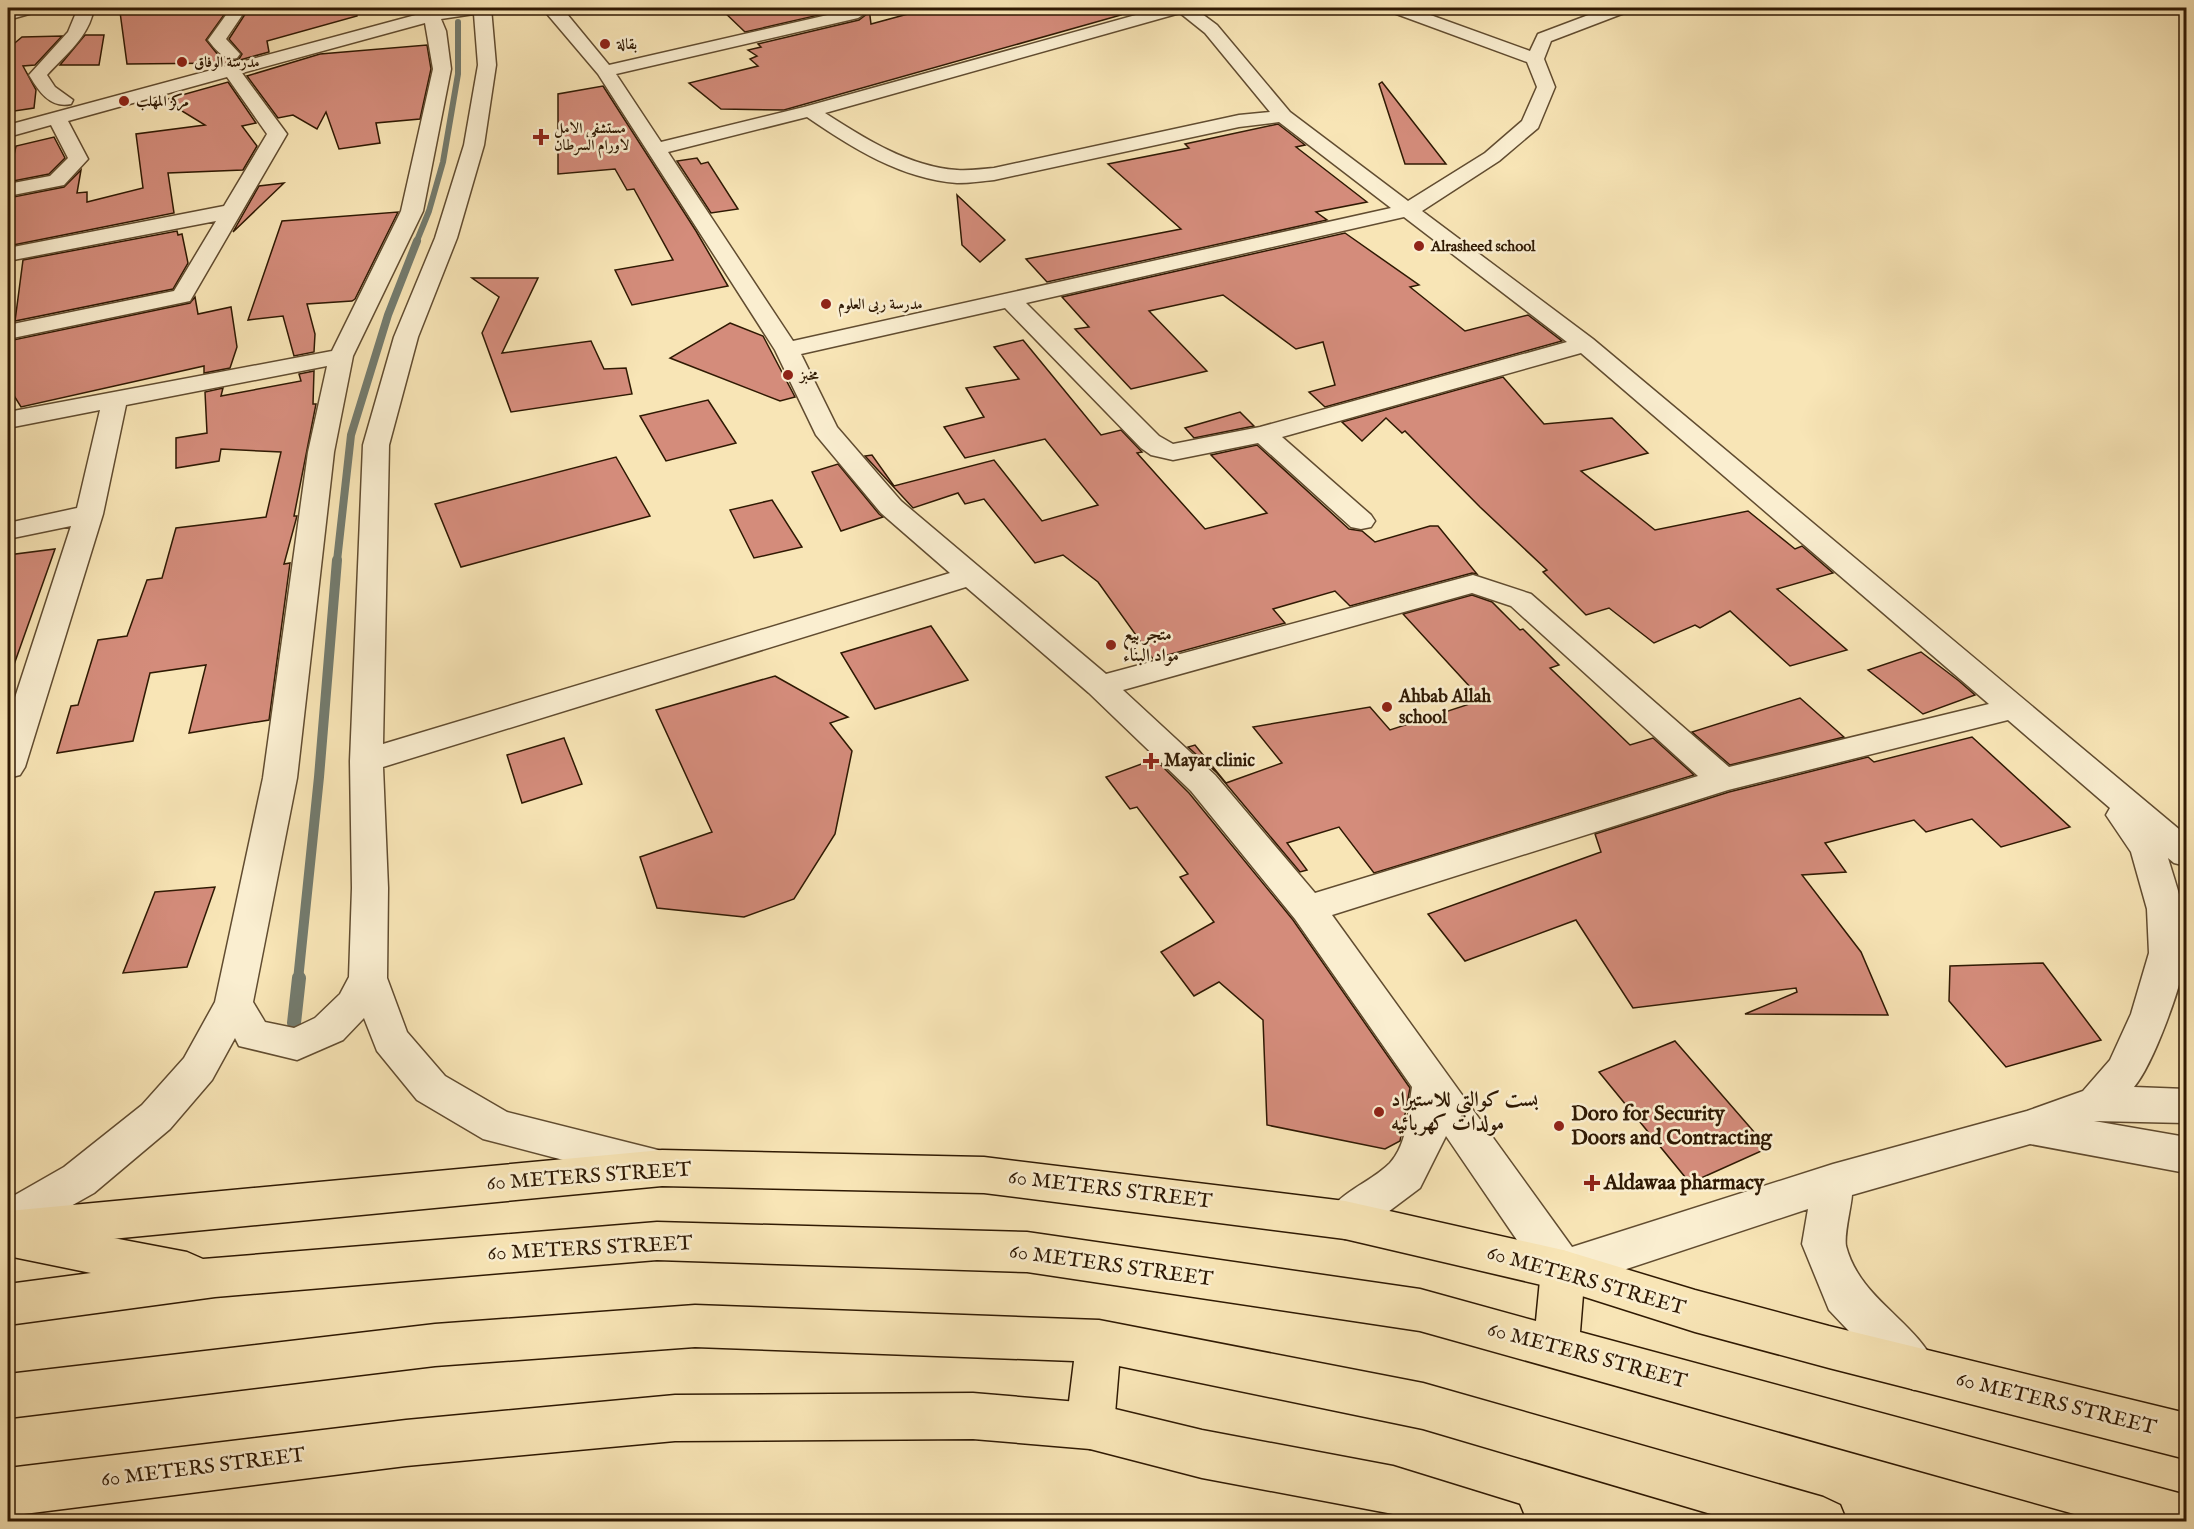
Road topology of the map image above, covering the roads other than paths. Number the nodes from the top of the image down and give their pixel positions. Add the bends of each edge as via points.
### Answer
1 (30, 8) edge
2 (86, 8) edge
3 (239, 8) edge
4 (401, 8) edge
5 (478, 8) edge
6 (483, 8) edge
7 (550, 8) edge
8 (1178, 8) edge
9 (1184, 8) edge
10 (1397, 8) edge
11 (1621, 8) edge
12 (860, 10) edge
13 (432, 12) edge
14 (8, 15) edge
15 (1535, 59) junction
16 (230, 62) junction
17 (605, 71) junction
18 (60, 109) junction
19 (810, 111) junction
20 (8, 116) edge
21 (1283, 116) junction
22 (8, 130) edge
23 (655, 149) junction
24 (8, 190) edge
25 (1408, 210) junction
26 (233, 211) junction
27 (8, 254) edge
28 (1009, 299) junction
29 (8, 332) edge
30 (1585, 344) junction
31 (787, 350) junction
32 (341, 356) junction
33 (115, 400) junction
34 (8, 420) edge
35 (1263, 434) junction
36 (89, 514) junction
37 (1361, 521) dead end
38 (8, 531) edge
39 (970, 576) junction
40 (1100, 686) junction
41 (2015, 708) junction
42 (366, 760) junction
43 (8, 767) edge
44 (1723, 780) junction
45 (2096, 780) junction
46 (2187, 854) edge
47 (1308, 909) junction
48 (369, 978) junction
49 (234, 1003) junction
50 (1432, 1086) junction
51 (2097, 1103) junction
52 (2187, 1106) edge
53 (2028, 1128) junction
54 (2187, 1155) edge
55 (662, 1167) junction
56 (1833, 1182) junction
57 (8, 1220) edge
58 (1345, 1220) junction
59 (8, 1230) edge
60 (8, 1237) edge
61 (1563, 1270) junction
62 (215, 1278) junction
63 (8, 1304) edge
64 (1099, 1341) junction
65 (1556, 1348) junction
66 (1914, 1368) junction
67 (8, 1396) edge
68 (1090, 1426) junction
69 (2187, 1436) edge
70 (8, 1492) edge
71 (2187, 1520) edge
72 (1502, 1521) edge
73 (1823, 1521) edge

1 - 14 street
2 - 18 street via 73,37 38,75
3 - 16 street via 218,40
4 - 16 street
5 - 13 street
6 - 42 street via 487,65 474,145 446,238 406,337 376,445
7 - 17 street
8 - 19 street
9 - 21 street via 1211,29
10 - 15 street
11 - 15 street via 1544,38
12 - 17 street
13 - 16 street
13 - 32 street via 442,69 412,211
15 - 25 street via 1546,87 1531,123 1491,157
16 - 18 street
16 - 26 street via 277,134
17 - 23 street
18 - 20 street
18 - 22 street
18 - 24 street via 78,159 57,181
19 - 21 street via 882,154 919,170 954,177 994,174 1239,121
19 - 23 street
21 - 25 street
23 - 31 street
25 - 28 street
25 - 30 street
26 - 27 street
26 - 29 street via 182,296
28 - 31 street
28 - 35 street via 1160,449 1173,452
30 - 35 street
30 - 41 street
31 - 39 street via 825,430 891,507
32 - 33 street
32 - 49 street via 321,452 280,778
33 - 34 street
33 - 36 street
35 - 37 street
36 - 38 street
36 - 43 street
39 - 40 street
39 - 42 street
40 - 44 street via 1473,584 1521,600
40 - 47 street via 1203,783
41 - 44 street
41 - 45 street
42 - 48 street
44 - 47 street
45 - 46 street
45 - 51 street via 2148,849 2164,909 2168,953 2150,1014 2125,1070
47 - 50 street
48 - 49 street via 353,1005 329,1029 297,1044 253,1035
48 - 55 street via 391,1040 431,1088 497,1127
49 - 57 street via 198,1069 156,1117 80,1180
50 - 58 street via 1425,1137 1405,1175
50 - 61 street
51 - 52 street
51 - 53 street
53 - 54 street
53 - 56 street
55 - 58 main road, 60 METERS STREET via 984,1174
55 - 59 main road, 60 METERS STREET
56 - 61 street
56 - 66 street via 1824,1244 1845,1296
58 - 61 main road, 60 METERS STREET
60 - 62 main road
61 - 65 main road
61 - 66 main road, 60 METERS STREET via 1695,1311
62 - 63 main road, 60 METERS STREET
62 - 65 main road, 60 METERS STREET via 657,1241 1027,1251 1420,1310
64 - 67 main road via 695,1326 435,1345
64 - 68 main road
64 - 73 main road via 1423,1406
65 - 71 main road, 60 METERS STREET
66 - 69 main road, 60 METERS STREET
68 - 70 main road, 60 METERS STREET via 973,1416 675,1418 406,1443
68 - 72 main road, 60 METERS STREET via 1202,1454 1393,1490

